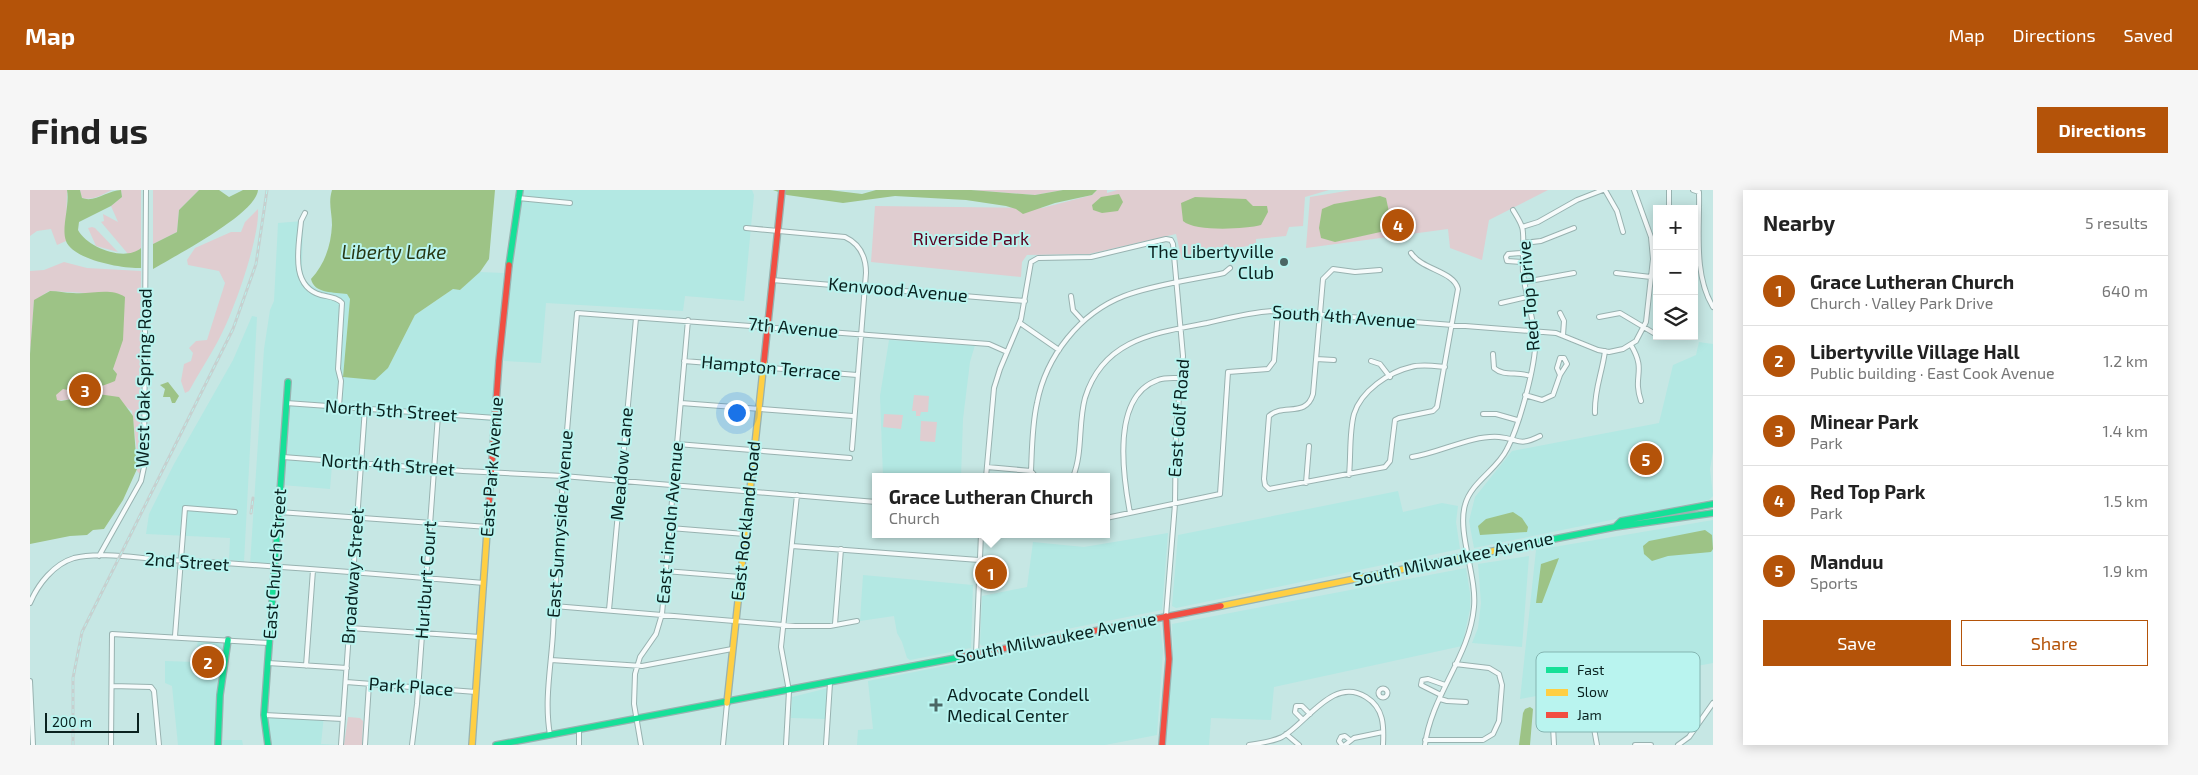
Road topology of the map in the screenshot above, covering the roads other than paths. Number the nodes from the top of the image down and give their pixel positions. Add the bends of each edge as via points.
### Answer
1 (146, 190) edge
2 (520, 190) edge
3 (782, 190) edge
4 (1604, 190) edge
5 (1634, 190) edge
6 (1669, 190) edge
7 (1694, 190) edge
8 (518, 198) junction
9 (570, 203) dead end
10 (1669, 205) dead end
11 (1513, 210) dead end
12 (305, 213) dead end
13 (1522, 227) junction
14 (746, 228) dead end
15 (1574, 228) dead end
16 (777, 231) junction
17 (1623, 232) dead end
18 (1653, 242) edge
19 (1522, 243) junction
20 (1655, 250) edge
21 (1521, 253) junction
22 (1411, 254) dead end
23 (1522, 262) junction
24 (1230, 268) dead end
25 (1380, 270) dead end
26 (1574, 273) dead end
27 (1616, 273) dead end
28 (1651, 277) junction
29 (772, 280) junction
30 (1524, 282) junction
31 (1177, 283) junction
32 (865, 288) junction
33 (1071, 296) dead end
34 (1527, 297) junction
35 (1025, 301) junction
36 (1501, 303) dead end
37 (1713, 307) edge
38 (1278, 311) junction
39 (1560, 313) dead end
40 (577, 314) joint
41 (1320, 314) junction
42 (1599, 317) dead end
43 (636, 318) junction
44 (688, 320) junction
45 (1083, 321) junction
46 (1020, 323) junction
47 (1453, 325) junction
48 (767, 326) junction
49 (1182, 328) junction
50 (1644, 328) junction
51 (1534, 331) junction
52 (1653, 333) edge
53 (861, 334) junction
54 (1563, 335) junction
55 (1631, 345) junction
56 (1059, 350) junction
57 (1007, 352) junction
58 (1605, 352) junction
59 (1493, 354) dead end
60 (1316, 359) junction
61 (1334, 360) dead end
62 (684, 361) junction
63 (1371, 361) dead end
64 (1446, 367) junction
65 (762, 368) junction
66 (1560, 375) dead end
67 (857, 376) junction
68 (1530, 376) junction
69 (1390, 377) junction
70 (1181, 378) junction
71 (288, 382) dead end
72 (1525, 395) junction
73 (1641, 401) dead end
74 (286, 403) junction
75 (681, 403) junction
76 (339, 406) junction
77 (365, 408) junction
78 (758, 408) junction
79 (1595, 413) dead end
80 (1483, 414) dead end
81 (438, 415) junction
82 (854, 416) junction
83 (496, 418) junction
84 (1517, 420) junction
85 (1540, 436) dead end
86 (1510, 440) junction
87 (677, 444) junction
88 (1309, 446) dead end
89 (852, 449) dead end
90 (754, 450) junction
91 (1412, 456) dead end
92 (283, 457) junction
93 (850, 458) dead end
94 (361, 463) junction
95 (987, 467) junction
96 (434, 468) junction
97 (1031, 471) joint
98 (492, 472) junction
99 (986, 473) edge
100 (1074, 473) edge
101 (1349, 475) junction
102 (562, 476) junction
103 (620, 481) junction
104 (1306, 483) junction
105 (673, 485) junction
106 (748, 492) junction
107 (798, 496) junction
108 (872, 502) edge
109 (1175, 504) junction
110 (1713, 504) edge
111 (235, 512) dead end
112 (279, 512) junction
113 (1130, 513) junction
114 (1713, 513) edge
115 (1110, 517) edge
116 (358, 518) junction
117 (430, 523) junction
118 (488, 527) junction
119 (1615, 527) junction
120 (670, 528) junction
121 (745, 534) junction
122 (981, 538) edge
123 (792, 546) junction
124 (842, 550) junction
125 (1469, 555) junction
126 (99, 556) junction
127 (979, 560) junction
128 (180, 561) junction
129 (275, 567) junction
130 (313, 570) junction
131 (666, 572) junction
132 (354, 573) junction
133 (740, 577) junction
134 (426, 578) junction
135 (484, 583) junction
136 (31, 597) edge
137 (30, 603) edge
138 (554, 606) junction
139 (609, 610) junction
140 (662, 614) junction
141 (1166, 616) junction
142 (735, 621) junction
143 (858, 622) dead end
144 (835, 624) junction
145 (784, 625) junction
146 (350, 628) junction
147 (422, 633) junction
148 (175, 636) junction
149 (480, 638) junction
150 (228, 640) junction
151 (269, 643) junction
152 (732, 649) junction
153 (976, 654) junction
154 (550, 660) junction
155 (268, 663) junction
156 (1455, 664) junction
157 (306, 666) junction
158 (637, 666) junction
159 (347, 668) junction
160 (30, 681) edge
161 (346, 682) junction
162 (830, 683) junction
163 (369, 684) junction
164 (1445, 685) junction
165 (112, 686) junction
166 (418, 687) junction
167 (790, 691) junction
168 (476, 692) junction
169 (1380, 696) dead end
170 (1440, 697) junction
171 (1466, 702) dead end
172 (727, 703) junction
173 (1373, 703) junction
174 (1713, 703) edge
175 (1310, 714) junction
176 (264, 715) junction
177 (343, 719) junction
178 (636, 719) junction
179 (1303, 720) junction
180 (1700, 721) edge
181 (579, 730) junction
182 (1383, 732) junction
183 (1553, 732) edge
184 (1595, 732) edge
185 (1693, 732) edge
186 (1286, 734) junction
187 (550, 735) junction
188 (1350, 740) junction
189 (1425, 740) junction
190 (531, 741) edge
191 (33, 745) edge
192 (111, 745) edge
193 (159, 745) edge
194 (218, 745) edge
195 (268, 745) edge
196 (341, 745) edge
197 (365, 745) edge
198 (412, 745) edge
199 (472, 745) edge
200 (496, 745) edge
201 (579, 745) edge
202 (641, 745) edge
203 (723, 745) edge
204 (786, 745) edge
205 (826, 745) edge
206 (1162, 745) edge
207 (1249, 745) edge
208 (1299, 745) edge
209 (1343, 745) edge
210 (1383, 745) edge
211 (1424, 745) edge
212 (1554, 745) edge
213 (1597, 745) edge
214 (1635, 745) edge
215 (1651, 745) edge
216 (1678, 745) edge

1 - 126 street, West Oak Spring Road via 144,467 141,481
2 - 8 main road, East Park Avenue
3 - 16 main road, East Rockland Road
4 - 13 street
4 - 17 street via 1617,210
5 - 18 street
6 - 10 street
7 - 37 street via 1699,192 1701,274
8 - 9 street
8 - 83 main road, East Park Avenue via 505,294
11 - 13 street, Red Top Drive
12 - 76 street via 301,221 299,276 308,289 341,301
13 - 19 street, Red Top Drive
14 - 16 street
15 - 19 street via 1542,240
16 - 29 main road, East Rockland Road
16 - 32 street via 845,237 857,245 865,260
19 - 21 street, Red Top Drive
20 - 28 street
21 - 23 street, Red Top Drive
21 - 23 street via 1506,256 1507,261
22 - 47 street via 1415,260 1457,284
23 - 30 street, Red Top Drive
24 - 31 street via 1224,273
25 - 41 street via 1330,271 1322,283
26 - 30 street
27 - 28 street
28 - 50 street
29 - 32 street, Kenwood Avenue
29 - 48 main road, East Rockland Road
30 - 34 street, Red Top Drive
31 - 35 street, East Golf Road via 1172,242 1166,239 1091,257 1038,258 1028,267
31 - 45 street via 1123,296
31 - 49 street, East Golf Road
32 - 35 street, Kenwood Avenue
32 - 53 street
33 - 45 street via 1074,310
34 - 36 street
34 - 51 street, Red Top Drive
35 - 46 street
38 - 41 street, South 4th Avenue
38 - 49 street, South 4th Avenue via 1255,312
38 - 109 street via 1271,367 1227,371 1221,494
39 - 54 street via 1564,321
40 - 43 street, 7th Avenue
40 - 102 street, East Sunnyside Avenue
41 - 47 street, South 4th Avenue
41 - 60 street
42 - 50 street via 1620,314
43 - 44 street, 7th Avenue
43 - 103 street, Meadow Lane
44 - 48 street, 7th Avenue
44 - 62 street, East Lincoln Avenue
45 - 56 street
46 - 56 street
46 - 57 street
47 - 51 street, South 4th Avenue
47 - 64 street
48 - 53 street, 7th Avenue
48 - 65 main road, East Rockland Road
49 - 70 street, East Golf Road
49 - 100 street, South 4th Avenue via 1136,340 1110,356 1100,368 1085,398
50 - 52 street
50 - 55 street
51 - 54 street, South 4th Avenue
51 - 68 street, Red Top Drive via 1535,352
53 - 57 street, 7th Avenue via 988,344
53 - 67 street
54 - 58 street, South 4th Avenue
55 - 58 street
55 - 73 street via 1640,363 1636,387
56 - 97 street via 1044,377 1036,404
57 - 95 street via 994,388
58 - 79 street via 1602,376 1594,394
59 - 68 street via 1497,371 1521,372
60 - 61 street
60 - 104 street via 1310,402 1299,409 1274,412 1270,416 1264,479 1267,488 1272,490
62 - 65 street, Hampton Terrace
62 - 75 street, East Lincoln Avenue
63 - 69 street via 1380,364
64 - 69 street via 1412,366
64 - 101 street via 1437,407 1433,411 1395,420 1388,464 1381,469
65 - 67 street, Hampton Terrace
65 - 78 main road, East Rockland Road
66 - 72 street via 1555,392 1547,399 1537,400
67 - 82 street
68 - 72 street, Red Top Drive
69 - 101 street via 1368,391 1357,407
70 - 109 street, East Golf Road via 1175,438
70 - 113 street via 1156,380 1141,391 1131,406 1125,427 1123,472
71 - 74 main road, East Church Street
72 - 84 street, Red Top Drive
74 - 76 street, North 5th Street
74 - 92 main road, East Church Street
75 - 78 street
75 - 87 street, East Lincoln Avenue
76 - 77 street, North 5th Street
77 - 81 street, North 5th Street
77 - 94 street, Broadway Street
78 - 82 street
78 - 90 main road, East Rockland Road
80 - 84 street
81 - 83 street, North 5th Street
81 - 96 street, Hurlburt Court
82 - 89 street
83 - 98 main road, East Park Avenue
84 - 86 street, Red Top Drive
85 - 86 street via 1526,443
86 - 91 street via 1494,437 1440,449 1434,454
86 - 125 street, Red Top Drive via 1501,458 1475,486 1464,506 1463,524
87 - 90 street
87 - 105 street, East Lincoln Avenue
88 - 104 street
90 - 93 street
90 - 106 main road, East Rockland Road
92 - 94 street, North 4th Street
92 - 112 main road, East Church Street
94 - 96 street, North 4th Street
94 - 116 street, Broadway Street
95 - 97 street
95 - 99 street
96 - 98 street, North 4th Street
96 - 117 street, Hurlburt Court
98 - 102 street
98 - 118 main road, East Park Avenue
101 - 104 street
102 - 103 street
102 - 138 street, East Sunnyside Avenue
103 - 105 street
103 - 139 street, Meadow Lane
105 - 106 street
105 - 120 street, East Lincoln Avenue
106 - 107 street
106 - 121 main road, East Rockland Road
107 - 108 street
107 - 123 street
109 - 113 street
109 - 141 street, East Golf Road
110 - 119 main road, South Milwaukee Avenue via 1621,521
111 - 128 street via 185,508
112 - 116 street
112 - 129 main road, East Church Street
113 - 115 street
114 - 119 main road, South Milwaukee Avenue
116 - 117 street
116 - 132 street, Broadway Street
117 - 118 street
117 - 134 street, Hurlburt Court
118 - 135 main road, East Park Avenue
119 - 125 main road, South Milwaukee Avenue
120 - 121 street
120 - 131 street, East Lincoln Avenue
121 - 133 main road, East Rockland Road
122 - 127 street
123 - 124 street
123 - 145 street
124 - 127 street
124 - 144 street
125 - 141 main road, South Milwaukee Avenue
125 - 156 street, Red Top Drive via 1474,606 1468,633
126 - 128 street, 2nd Street
126 - 136 street, 2nd Street via 66,562 49,574
127 - 153 street
128 - 129 street, 2nd Street
128 - 148 street
129 - 130 street, 2nd Street
129 - 151 main road, East Church Street
130 - 132 street, 2nd Street
130 - 157 street
131 - 133 street
131 - 140 street, East Lincoln Avenue
132 - 134 street, 2nd Street
132 - 146 street, Broadway Street
133 - 142 main road, East Rockland Road
134 - 135 street, 2nd Street
134 - 147 street, Hurlburt Court
135 - 149 main road, East Park Avenue
136 - 137 street, 2nd Street
138 - 139 street
138 - 154 street, East Sunnyside Avenue
139 - 140 street
140 - 142 street
140 - 158 street, East Lincoln Avenue via 656,634
141 - 153 main road, South Milwaukee Avenue
141 - 206 main road via 1169,659
142 - 145 street
142 - 152 main road, East Rockland Road
143 - 144 street
144 - 145 street
145 - 167 street via 782,647
146 - 147 street
146 - 159 street, Broadway Street
147 - 149 street
147 - 166 street, Hurlburt Court
148 - 150 street
148 - 165 street via 112,634
149 - 168 main road, East Park Avenue
150 - 151 street
150 - 194 main road via 220,696
151 - 155 main road, East Church Street
152 - 158 street
152 - 172 main road, East Rockland Road
153 - 162 main road, South Milwaukee Avenue
154 - 158 street
154 - 187 street, East Sunnyside Avenue via 546,713
155 - 157 street
155 - 176 main road, East Church Street
156 - 164 street, Red Top Drive
156 - 189 street via 1489,668 1499,674 1502,685 1498,727 1483,740
157 - 159 street
158 - 178 street, East Lincoln Avenue
159 - 161 street, Broadway Street
160 - 191 street
161 - 163 street, Park Place
161 - 177 street, Broadway Street
162 - 167 main road, South Milwaukee Avenue
162 - 205 street
163 - 166 street, Park Place
163 - 197 street
164 - 170 street, Red Top Drive
164 - 170 street via 1422,680 1424,688
165 - 192 street
165 - 193 street via 151,687
166 - 168 street, Park Place
166 - 198 street, Hurlburt Court
167 - 172 main road, South Milwaukee Avenue
167 - 204 street
168 - 199 main road, East Park Avenue
169 - 173 street
170 - 171 street via 1447,701
170 - 189 street, Red Top Drive
172 - 178 main road, South Milwaukee Avenue
172 - 203 street
173 - 175 street via 1360,694 1343,693 1328,699
173 - 182 street via 1382,717
174 - 180 street
175 - 179 street
175 - 179 street via 1302,706 1296,706 1295,712
176 - 177 street
176 - 195 main road, East Church Street
177 - 196 street, Broadway Street
178 - 181 main road, South Milwaukee Avenue
178 - 202 street, East Lincoln Avenue
179 - 186 street
181 - 187 main road, South Milwaukee Avenue
181 - 201 street
182 - 188 street
182 - 210 street
183 - 212 street
184 - 213 street
185 - 216 street
186 - 207 street
186 - 208 street
187 - 190 main road, South Milwaukee Avenue
188 - 209 street
188 - 209 street via 1341,737 1339,741
189 - 211 street, Red Top Drive
190 - 200 main road, South Milwaukee Avenue
214 - 215 street

